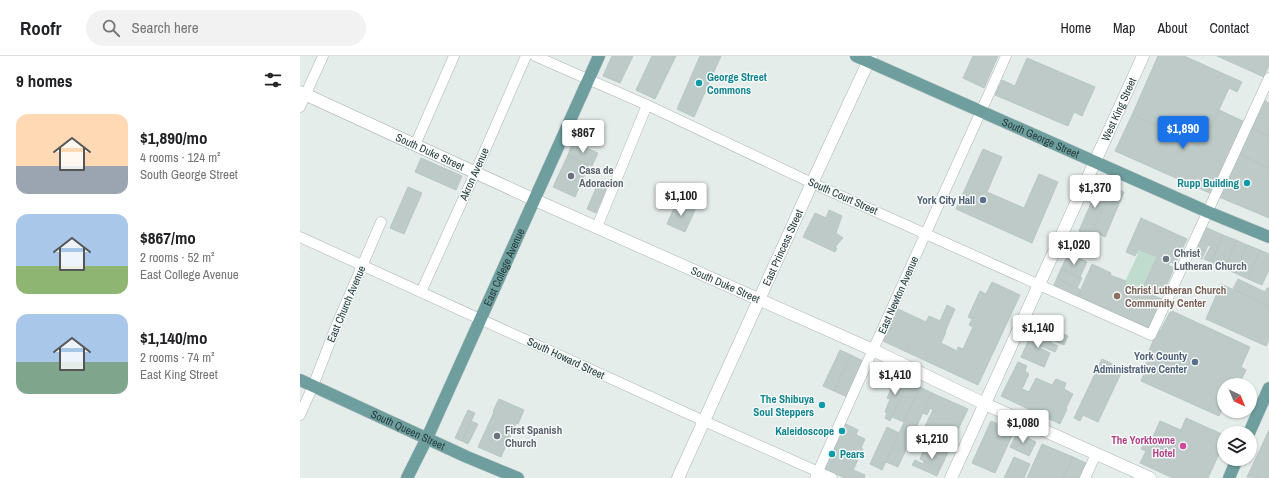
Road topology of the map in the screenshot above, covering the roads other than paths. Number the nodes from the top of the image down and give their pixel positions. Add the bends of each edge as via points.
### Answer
1 (323, 56) edge
2 (454, 56) edge
3 (526, 56) edge
4 (535, 56) edge
5 (599, 56) edge
6 (856, 56) edge
7 (1006, 56) edge
8 (1143, 56) edge
9 (870, 59) edge
10 (1269, 78) edge
11 (589, 79) junction
12 (303, 94) edge
13 (647, 104) junction
14 (300, 107) edge
15 (981, 112) junction
16 (415, 145) junction
17 (1095, 162) junction
18 (475, 173) junction
19 (812, 183) junction
20 (535, 200) junction
21 (1208, 212) junction
22 (381, 222) dead end
23 (597, 227) junction
24 (926, 234) junction
25 (300, 237) edge
26 (1269, 237) edge
27 (362, 266) junction
28 (1039, 285) junction
29 (421, 292) junction
30 (759, 300) junction
31 (481, 320) junction
32 (873, 350) junction
33 (300, 380) edge
34 (313, 386) junction
35 (1269, 388) edge
36 (985, 404) junction
37 (300, 414) edge
38 (704, 421) junction
39 (1252, 426) edge
40 (427, 438) junction
41 (1096, 454) junction
42 (1234, 466) edge
43 (817, 475) edge
44 (407, 478) edge
45 (518, 478) edge
46 (678, 478) edge
47 (832, 478) edge
48 (951, 478) edge
49 (1085, 478) edge
50 (1150, 478) edge
51 (1229, 478) edge

1 - 12 street
2 - 16 street
3 - 18 street, Akron Avenue
4 - 11 street, South Court Street
5 - 11 main road, East College Avenue
6 - 9 main road, South George Street
7 - 15 street, East Newton Avenue
8 - 17 street, West King Street
9 - 15 main road, South George Street
9 - 19 street, East Princess Street
10 - 21 street
11 - 13 street, South Court Street
11 - 20 main road, East College Avenue
12 - 14 street
12 - 16 street, South Duke Street
13 - 19 street, South Court Street
13 - 23 street
15 - 17 main road, South George Street
15 - 24 street, East Newton Avenue
16 - 18 street, South Duke Street
17 - 21 main road, South George Street
17 - 28 street, West King Street
18 - 20 street, South Duke Street
18 - 29 street, Akron Avenue
19 - 24 street, South Court Street
19 - 30 street, East Princess Street
20 - 23 street, South Duke Street
20 - 31 main road, East College Avenue
21 - 26 main road, South George Street
21 - 28 street, South Court Street via 1151,335
22 - 27 street, East Church Avenue
23 - 30 street, South Duke Street
24 - 28 street, South Court Street
24 - 32 street, East Newton Avenue
25 - 27 street, South Howard Street
27 - 29 street, South Howard Street
27 - 34 street, East Church Avenue
28 - 36 street, West King Street
29 - 31 street, South Howard Street
30 - 32 street, South Duke Street
30 - 38 street, East Princess Street
31 - 38 street, South Howard Street
31 - 40 main road, East College Avenue
32 - 36 street, South Duke Street
32 - 43 street, East Newton Avenue
33 - 34 main road, South Queen Street
34 - 37 street, East Church Avenue
34 - 40 main road, South Queen Street
35 - 39 main road
36 - 41 street, South Duke Street
36 - 48 street, West King Street
38 - 43 street, South Howard Street
38 - 46 street, East Princess Street
40 - 44 main road, East College Avenue
40 - 45 main road, South Queen Street
41 - 49 street
41 - 50 street, South Duke Street
42 - 51 main road
43 - 47 street, South Howard Street

